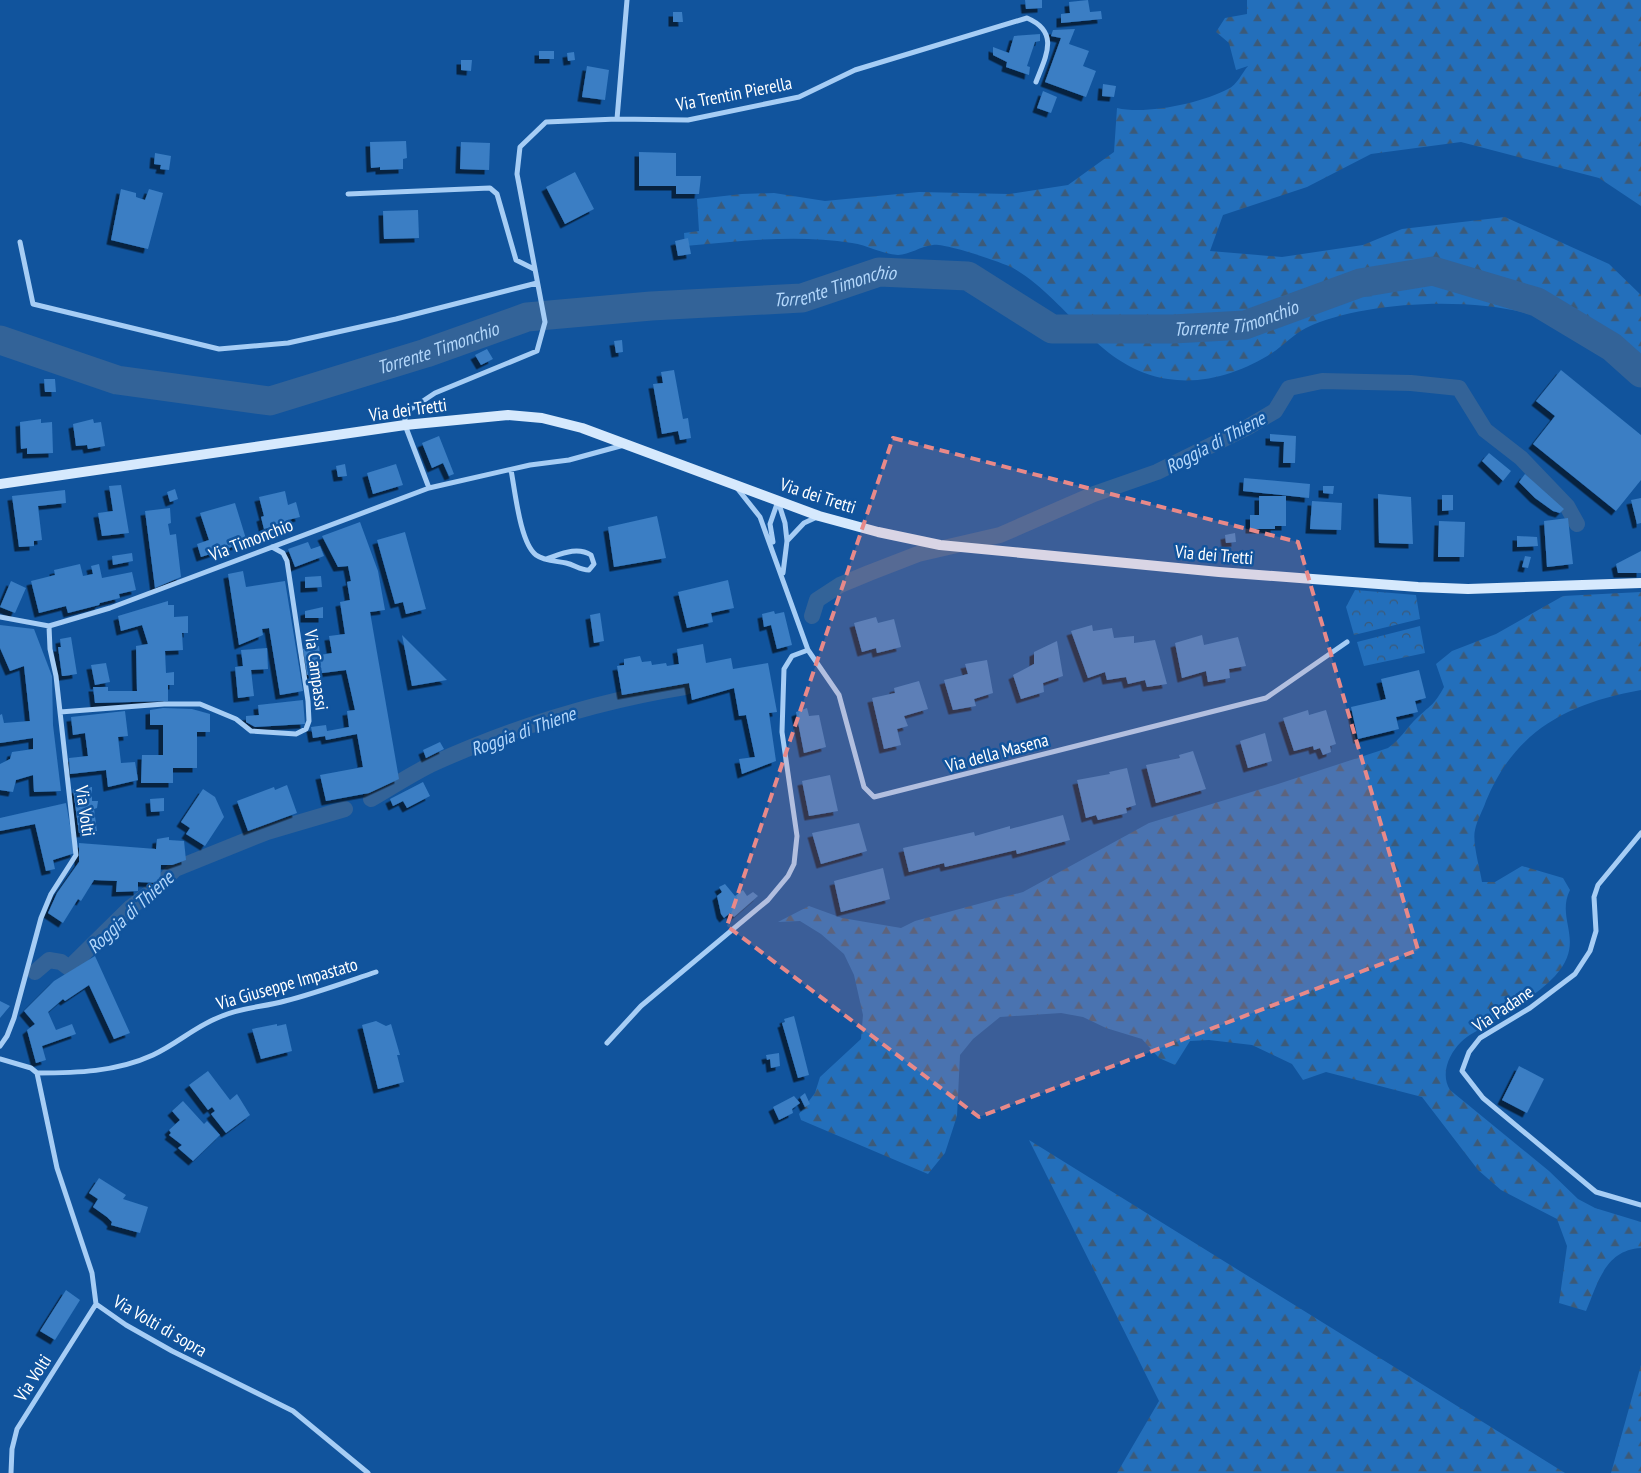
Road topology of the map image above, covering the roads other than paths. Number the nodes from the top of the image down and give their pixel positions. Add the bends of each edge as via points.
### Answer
1 (627, 0) edge
2 (1036, 82) dead end
3 (617, 119) junction
4 (348, 194) dead end
5 (20, 242) dead end
6 (534, 269) junction
7 (537, 283) junction
8 (405, 425) junction
9 (626, 444) junction
10 (511, 470) junction
11 (0, 484) edge
12 (735, 485) junction
13 (429, 488) junction
14 (778, 501) junction
15 (819, 516) junction
16 (787, 542) junction
17 (272, 546) junction
18 (774, 553) junction
19 (546, 559) junction
20 (783, 576) junction
21 (1641, 582) edge
22 (0, 617) edge
23 (48, 626) junction
24 (1348, 642) dead end
25 (808, 650) junction
26 (60, 712) junction
27 (1641, 834) edge
28 (376, 972) dead end
29 (607, 1043) dead end
30 (0, 1046) edge
31 (0, 1059) edge
32 (37, 1073) junction
33 (1641, 1205) edge
34 (96, 1304) junction
35 (11, 1473) edge
36 (368, 1473) edge

1 - 3 street
2 - 3 street, Via Trentin Pierella via 1048,40 1046,31 1027,18 855,70 798,97 688,120
3 - 6 street, Via Trentin Pierella via 546,122 520,147 517,174
4 - 6 street via 490,188 497,194 516,260
5 - 7 street via 33,304 218,349 288,343
6 - 7 street, Via Trentin Pierella
7 - 8 street, Via Trentin Pierella via 545,322 537,350 435,393 405,413
8 - 9 street, Via dei Tretti via 508,415 561,422
8 - 11 street, Via dei Tretti
8 - 13 street
9 - 10 street, Via Timonchio via 569,460
9 - 12 street, Via dei Tretti
10 - 13 street, Via Timonchio
10 - 19 street via 526,539 532,551
12 - 14 street, Via dei Tretti
12 - 18 street, Via della Masena via 760,517
13 - 17 street, Via Timonchio
14 - 15 street, Via dei Tretti
14 - 16 street, Via della Masena
14 - 18 street, Via della Masena via 770,524
15 - 16 street via 804,523
15 - 21 street, Via dei Tretti via 878,532 964,548 1418,587 1478,589
16 - 20 street, Via della Masena
17 - 23 street, Via Timonchio via 110,608
17 - 26 street, Via Campassi via 283,553 287,561 308,701 306,729 296,734 251,731 236,719 200,704
18 - 20 street, Via della Masena
19 - 19 street via 584,570 594,564 591,555 583,550
20 - 25 street, Via della Masena
22 - 23 street, Via Timonchio
23 - 26 street, Via Volti
24 - 25 street, Via della Masena via 1266,698 878,798 866,792 839,695
25 - 29 street via 792,656 784,669 782,732 797,836 794,864 788,876 768,900 642,1006
26 - 30 street, Via Volti via 76,855 51,894 41,918 14,1018
27 - 33 street, Via Padane via 1598,885 1594,897 1596,931 1590,951 1575,974 1530,1008 1480,1038 1469,1052 1462,1070 1483,1098 1596,1192
28 - 32 street, Via Giuseppe Impastato via 284,1002 246,1007 221,1016 154,1055 114,1068
31 - 32 street via 31,1068
32 - 34 street, Via Volti di sopra via 57,1168 92,1273
34 - 35 street, Via Volti via 17,1429
34 - 36 street, Via Volti di sopra via 172,1352 293,1411

